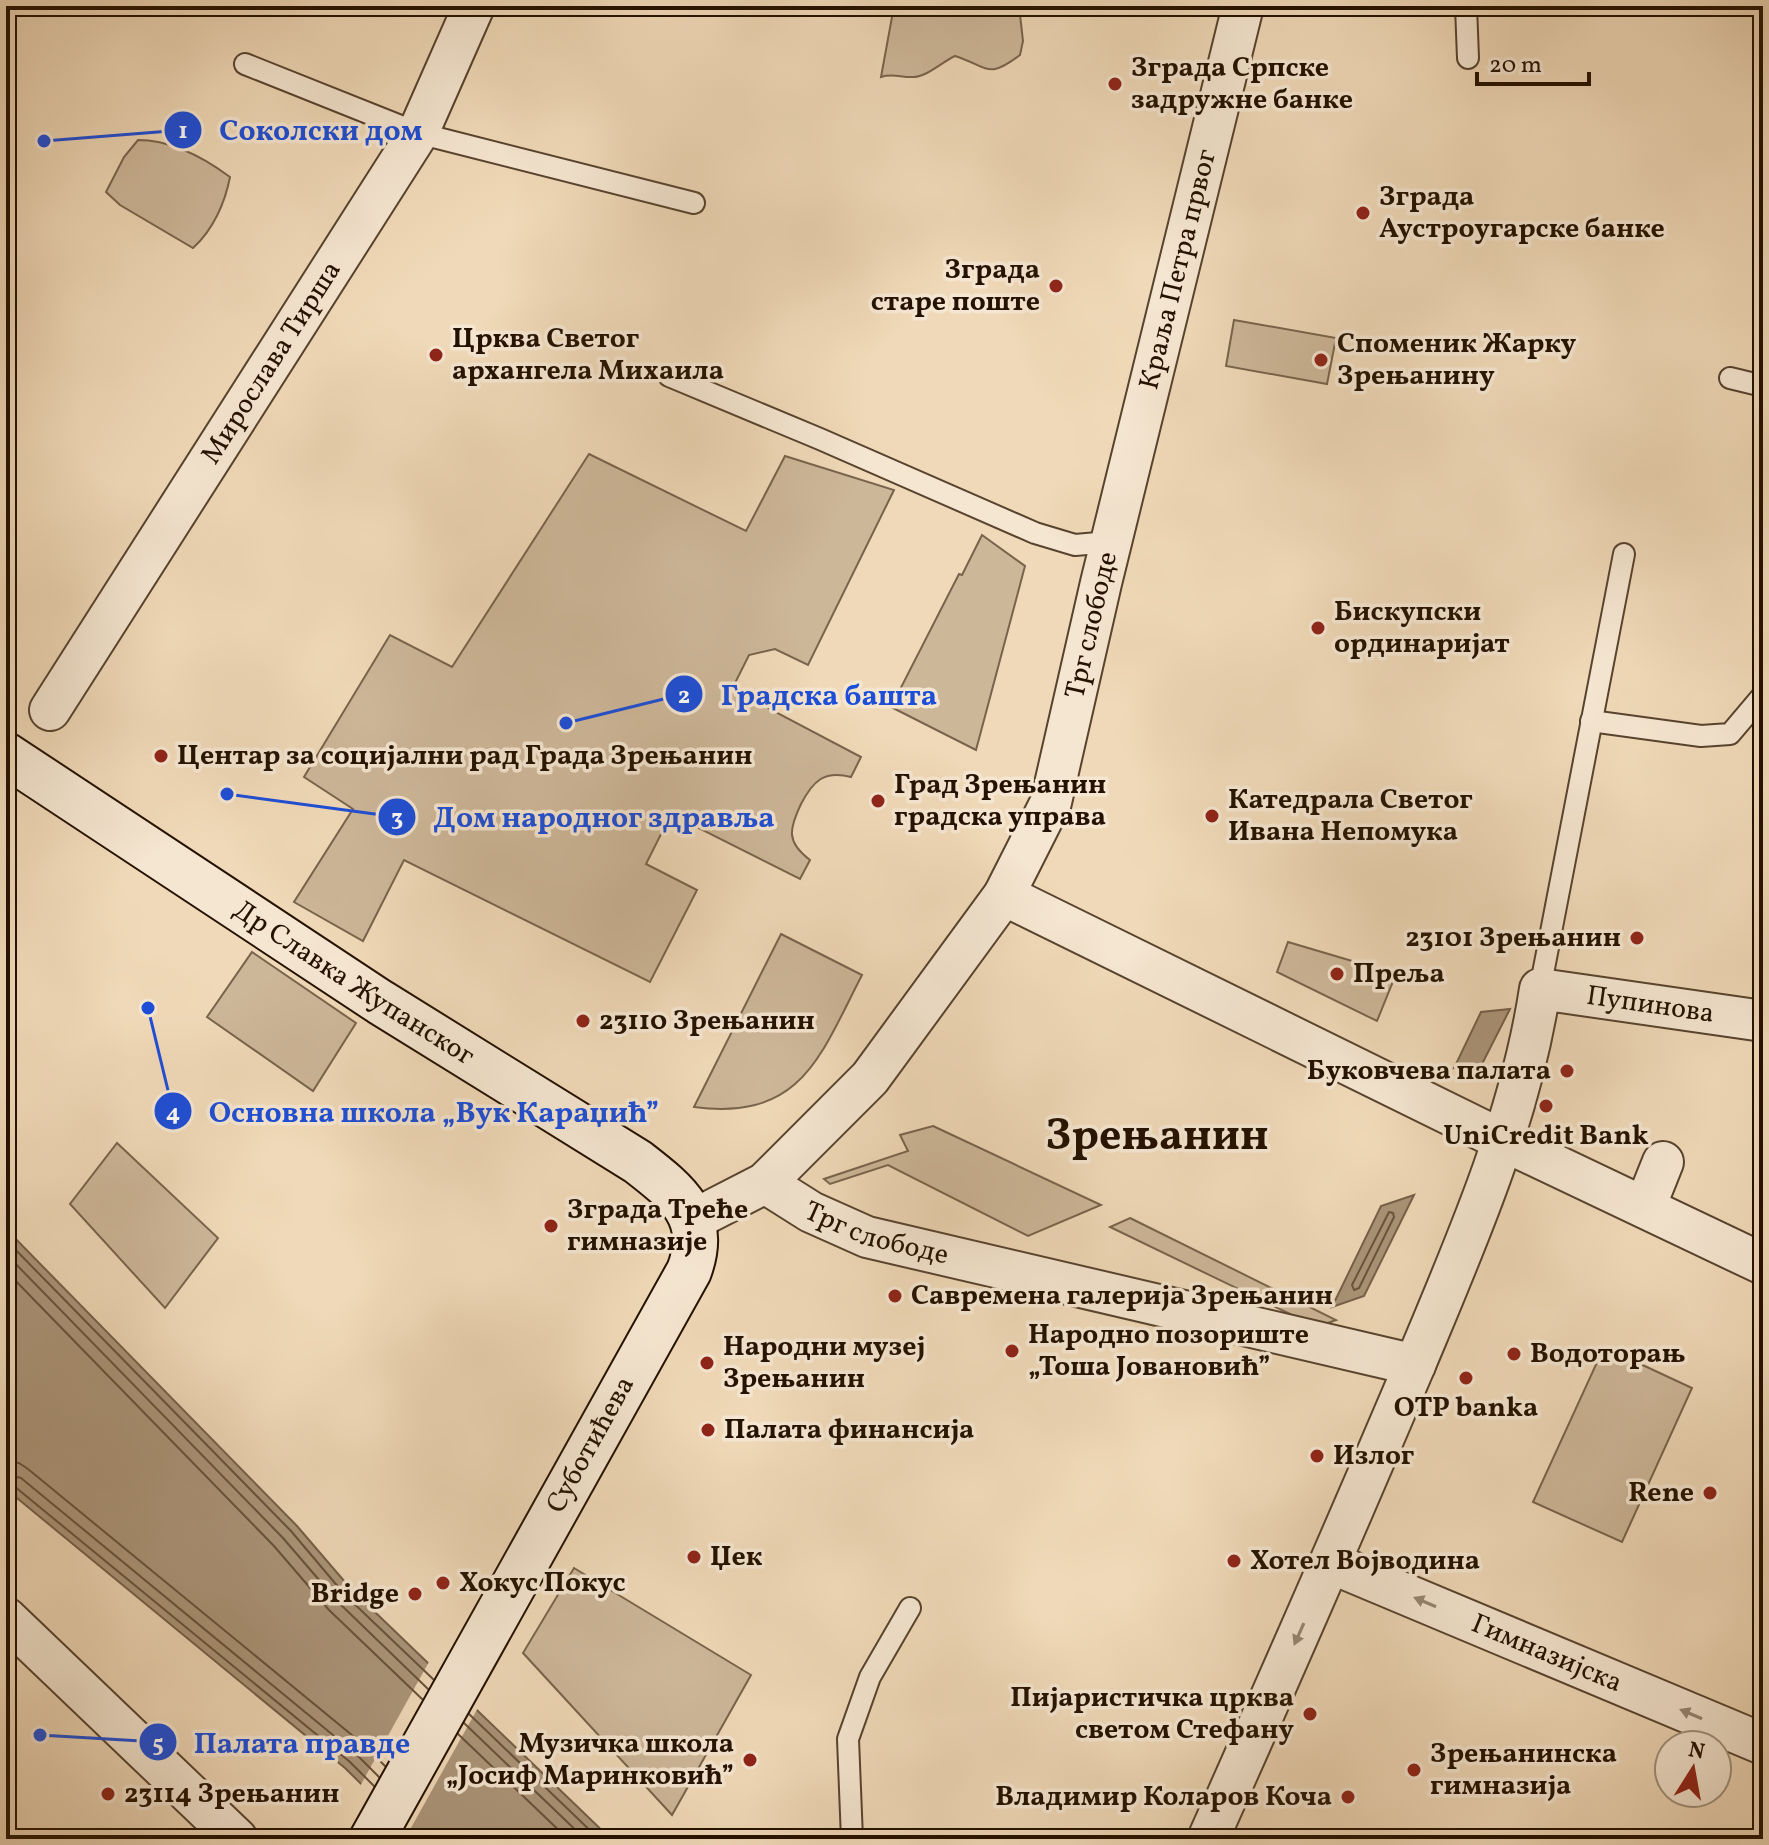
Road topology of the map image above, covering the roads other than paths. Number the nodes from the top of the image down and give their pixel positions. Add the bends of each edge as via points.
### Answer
1 (474, 6) edge
2 (1243, 6) edge
3 (1466, 6) edge
4 (1468, 58) dead end
5 (245, 64) dead end
6 (418, 133) junction
7 (694, 203) dead end
8 (669, 376) dead end
9 (1730, 378) dead end
10 (1763, 386) edge
11 (1114, 534) junction
12 (1624, 554) dead end
13 (1763, 695) edge
14 (50, 710) dead end
15 (1591, 721) junction
16 (6, 755) edge
17 (1004, 895) junction
18 (1540, 989) junction
19 (1763, 1021) edge
20 (1502, 1140) junction
21 (1663, 1162) dead end
22 (765, 1183) junction
23 (1645, 1207) junction
24 (693, 1220) junction
25 (1763, 1264) edge
26 (1415, 1365) junction
27 (1331, 1563) junction
28 (910, 1608) dead end
29 (6, 1618) edge
30 (1763, 1744) edge
31 (237, 1839) edge
32 (372, 1839) edge
33 (852, 1839) edge
34 (1208, 1839) edge

1 - 6 street, Мирослава Тирша
2 - 11 street, Краља Петра првог
3 - 4 lane
5 - 6 lane
6 - 7 lane
6 - 14 street, Мирослава Тирша
8 - 11 lane via 1035,533 1075,545 1098,543
9 - 10 lane
11 - 17 street, Трг слободе via 1051,802
12 - 15 lane
13 - 15 lane via 1730,734 1701,736
15 - 18 lane
16 - 24 street, Др Славка Жупанског via 380,1002 638,1162 671,1188
17 - 20 street
17 - 22 street, Трг слободе via 870,1078
18 - 19 street, Пупинова
18 - 20 street
20 - 23 street
20 - 26 street via 1472,1231
21 - 23 street
22 - 24 street, Трг слободе
22 - 26 street, Трг слободе via 811,1212 867,1237
23 - 25 street
24 - 32 street, Суботићева via 697,1237 689,1271
26 - 27 street
30 -> 27 street, Гимназијска
27 -> 34 street
28 - 33 lane via 870,1677 848,1739
29 - 31 street

